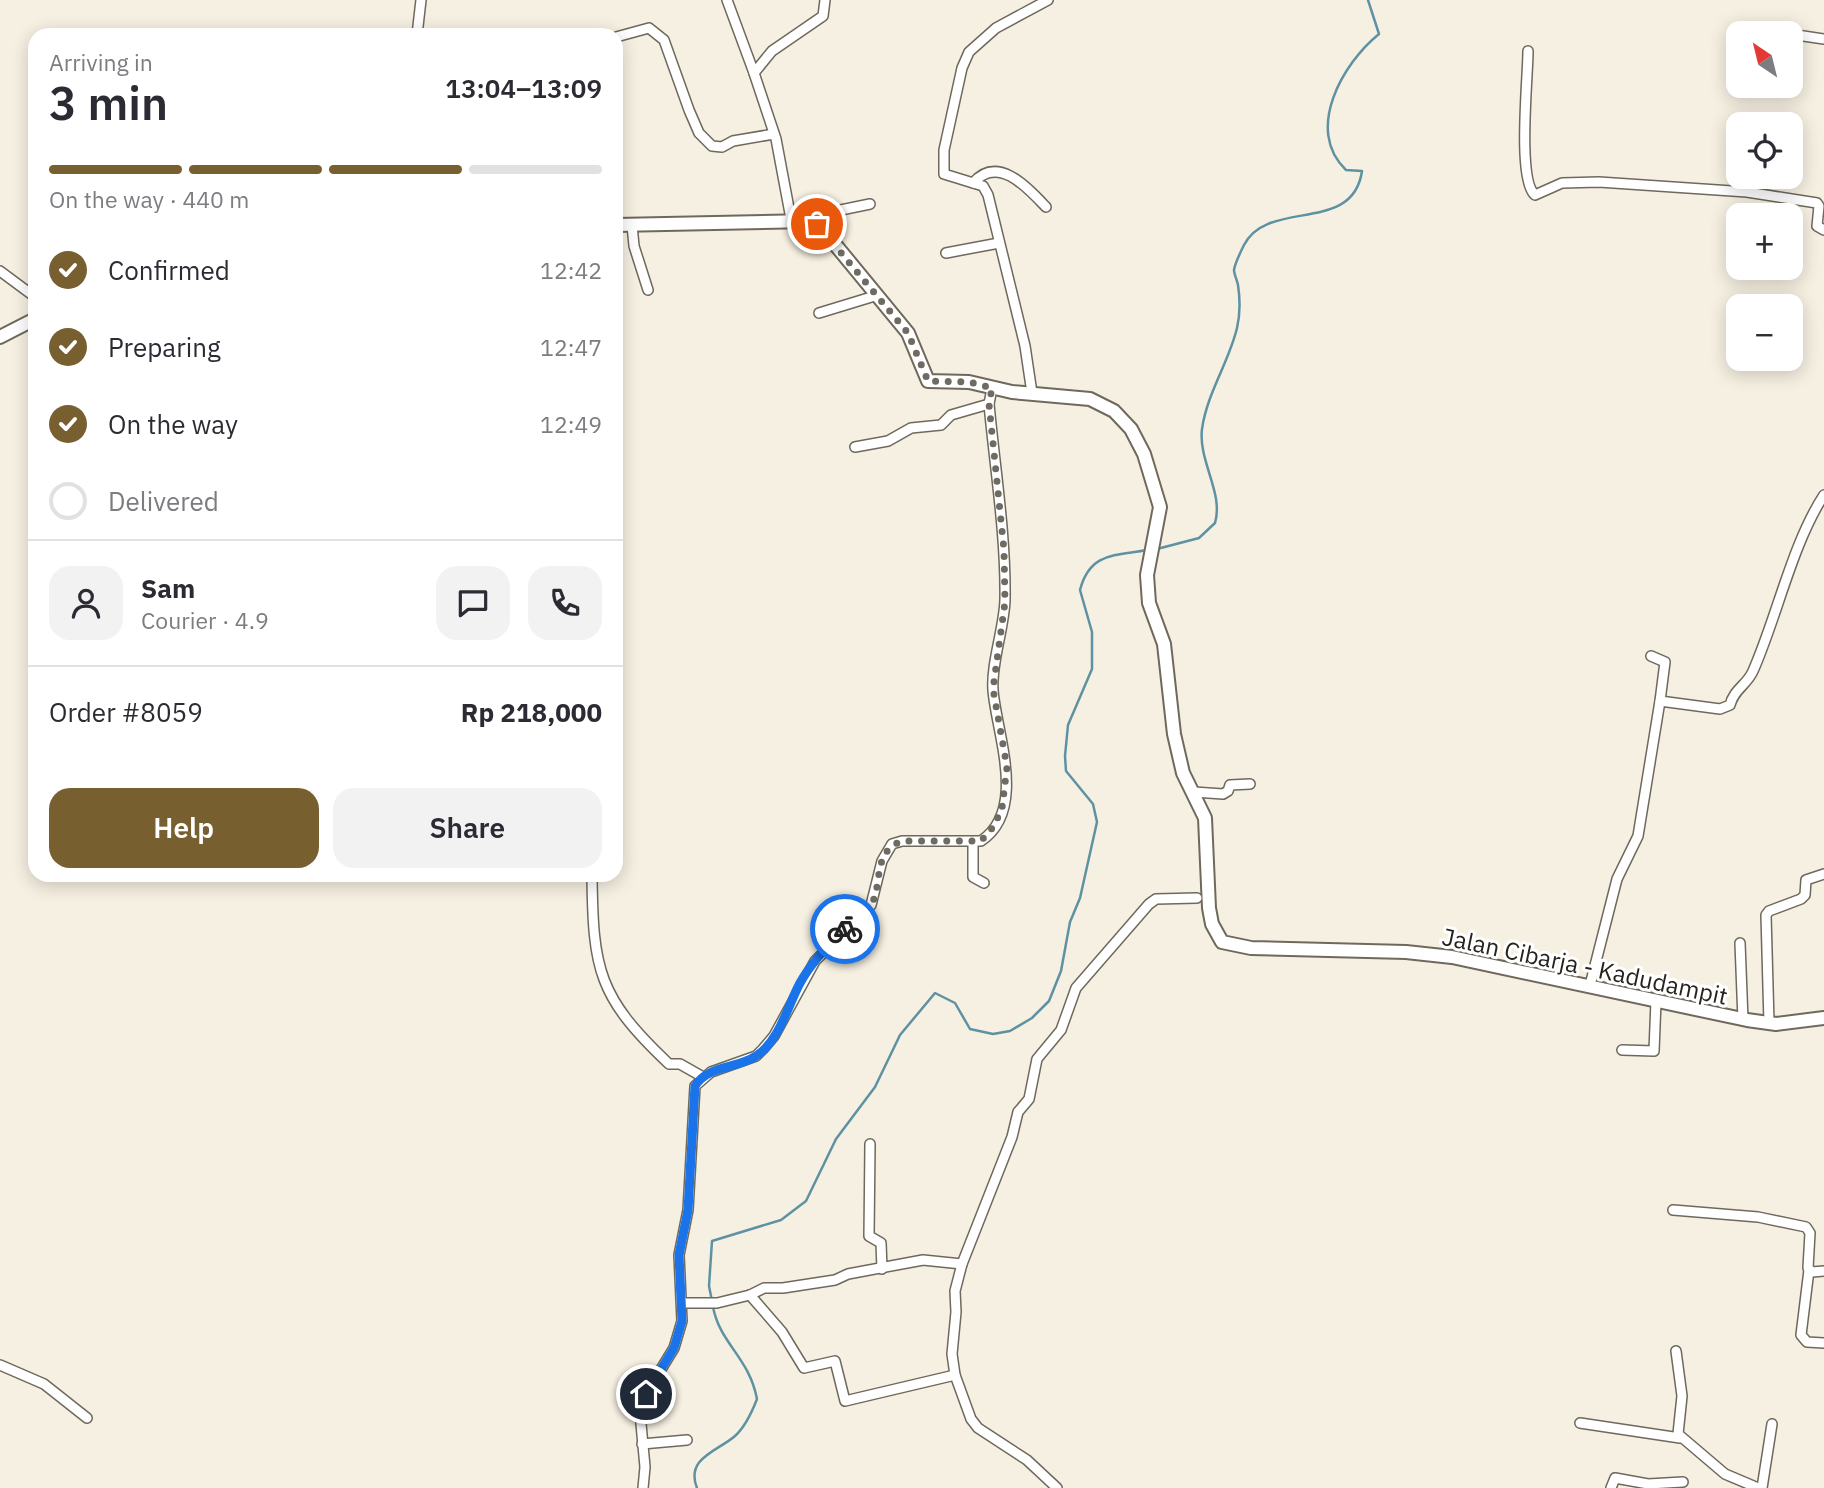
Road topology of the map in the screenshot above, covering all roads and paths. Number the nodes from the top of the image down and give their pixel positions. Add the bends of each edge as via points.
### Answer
1 (421, 0) edge
2 (727, 0) edge
3 (825, 0) edge
4 (1048, 0) edge
5 (418, 28) edge
6 (623, 35) edge
7 (1803, 36) edge
8 (1824, 38) edge
9 (1528, 51) dead end
10 (754, 73) junction
11 (774, 134) junction
12 (972, 183) junction
13 (870, 204) dead end
14 (1046, 207) dead end
15 (791, 219) junction
16 (814, 223) junction
17 (623, 225) edge
18 (632, 225) junction
19 (1824, 230) edge
20 (999, 243) junction
21 (946, 253) dead end
22 (0, 271) edge
23 (648, 290) dead end
24 (28, 292) edge
25 (878, 295) junction
26 (819, 313) dead end
27 (28, 323) edge
28 (0, 337) edge
29 (992, 388) junction
30 (1032, 393) junction
31 (989, 404) junction
32 (855, 447) dead end
33 (1824, 495) edge
34 (1651, 656) dead end
35 (1660, 701) junction
36 (1250, 784) dead end
37 (1194, 792) junction
38 (973, 842) junction
39 (1824, 874) edge
40 (592, 882) edge
41 (984, 883) dead end
42 (1197, 898) dead end
43 (1740, 943) dead end
44 (1590, 985) junction
45 (1656, 1001) junction
46 (1824, 1018) edge
47 (1743, 1020) junction
48 (1769, 1023) junction
49 (1622, 1050) dead end
50 (703, 1077) junction
51 (870, 1144) dead end
52 (1673, 1210) dead end
53 (962, 1264) junction
54 (882, 1269) junction
55 (1809, 1269) junction
56 (1824, 1271) edge
57 (750, 1295) junction
58 (683, 1303) junction
59 (1824, 1343) edge
60 (1675, 1352) dead end
61 (0, 1365) edge
62 (955, 1374) junction
63 (88, 1418) dead end
64 (1580, 1423) dead end
65 (1772, 1424) dead end
66 (1680, 1438) junction
67 (687, 1440) dead end
68 (642, 1444) junction
69 (1683, 1482) dead end
70 (1647, 1486) edge
71 (643, 1488) edge
72 (1057, 1488) edge
73 (1611, 1488) edge
74 (1760, 1488) edge

1 - 5 street
2 - 10 street
3 - 10 street via 823,16 772,51
4 - 12 street via 988,35 969,52 962,68 943,150 943,170
6 - 11 street via 649,29 664,40 699,133 712,146 722,148 733,141
7 - 8 street
9 - 19 street via 1524,133 1528,188 1535,195 1562,183 1599,182 1748,191 1816,203 1817,226
10 - 11 street
11 - 15 street
12 - 14 street via 988,173 1004,174 1022,182
12 - 20 street via 983,186 988,195
13 - 16 street via 830,213
15 - 16 street
15 - 18 street
16 - 25 street, Jalan Cibarja - Kadudampit
17 - 18 street
18 - 23 street
20 - 21 street
20 - 30 street
22 - 24 street
25 - 26 street
25 - 29 street, Jalan Cibarja - Kadudampit via 908,333 928,381
27 - 28 street
29 - 30 street, Jalan Cibarja - Kadudampit
29 - 31 street
30 - 37 street, Jalan Cibarja - Kadudampit via 1101,403 1124,420 1144,454 1160,507 1148,566 1149,603 1164,643 1174,734
31 - 32 street via 951,415 941,425 911,428 888,441
31 - 38 street via 1005,602 993,689 1007,767 1006,794 998,817 985,839
33 - 35 street via 1775,607 1753,671 1733,694 1730,705 1720,709
34 - 35 street via 1665,662
35 - 44 street via 1638,836 1617,879
36 - 37 street via 1230,785 1223,794
37 - 44 street, Jalan Cibarja - Kadudampit via 1205,818 1209,908 1222,942 1251,948 1441,956
38 - 41 street via 973,877
38 - 50 street via 892,844 882,860 871,905 815,961 774,1036 756,1056
39 - 48 street via 1806,880 1803,898 1766,915
40 - 50 street via 592,939 606,991 669,1063
42 - 53 street via 1156,899 1149,904 1076,988 1061,1030 1037,1059 1029,1099 1018,1112
43 - 47 street
44 - 45 street, Jalan Cibarja - Kadudampit
45 - 47 street, Jalan Cibarja - Kadudampit
45 - 49 street via 1654,1051
46 - 48 street, Jalan Cibarja - Kadudampit
47 - 48 street, Jalan Cibarja - Kadudampit
50 - 58 street via 695,1086 688,1210 679,1255
51 - 54 street via 869,1236 881,1243
52 - 55 street via 1758,1217 1806,1227 1810,1233
53 - 54 street via 923,1260
53 - 62 street via 955,1291
54 - 57 street via 764,1288
55 - 56 street
55 - 59 street via 1801,1335 1807,1342
57 - 58 street via 717,1303
57 - 62 street via 782,1332 804,1368 835,1361 845,1401
58 - 68 street via 677,1340 640,1413
60 - 66 street via 1682,1396
61 - 63 street via 44,1384
62 - 72 street via 978,1428 1027,1460
64 - 66 street
65 - 74 street
66 - 74 street via 1725,1474
67 - 68 street
68 - 71 street
69 - 70 street
70 - 73 street via 1615,1478

